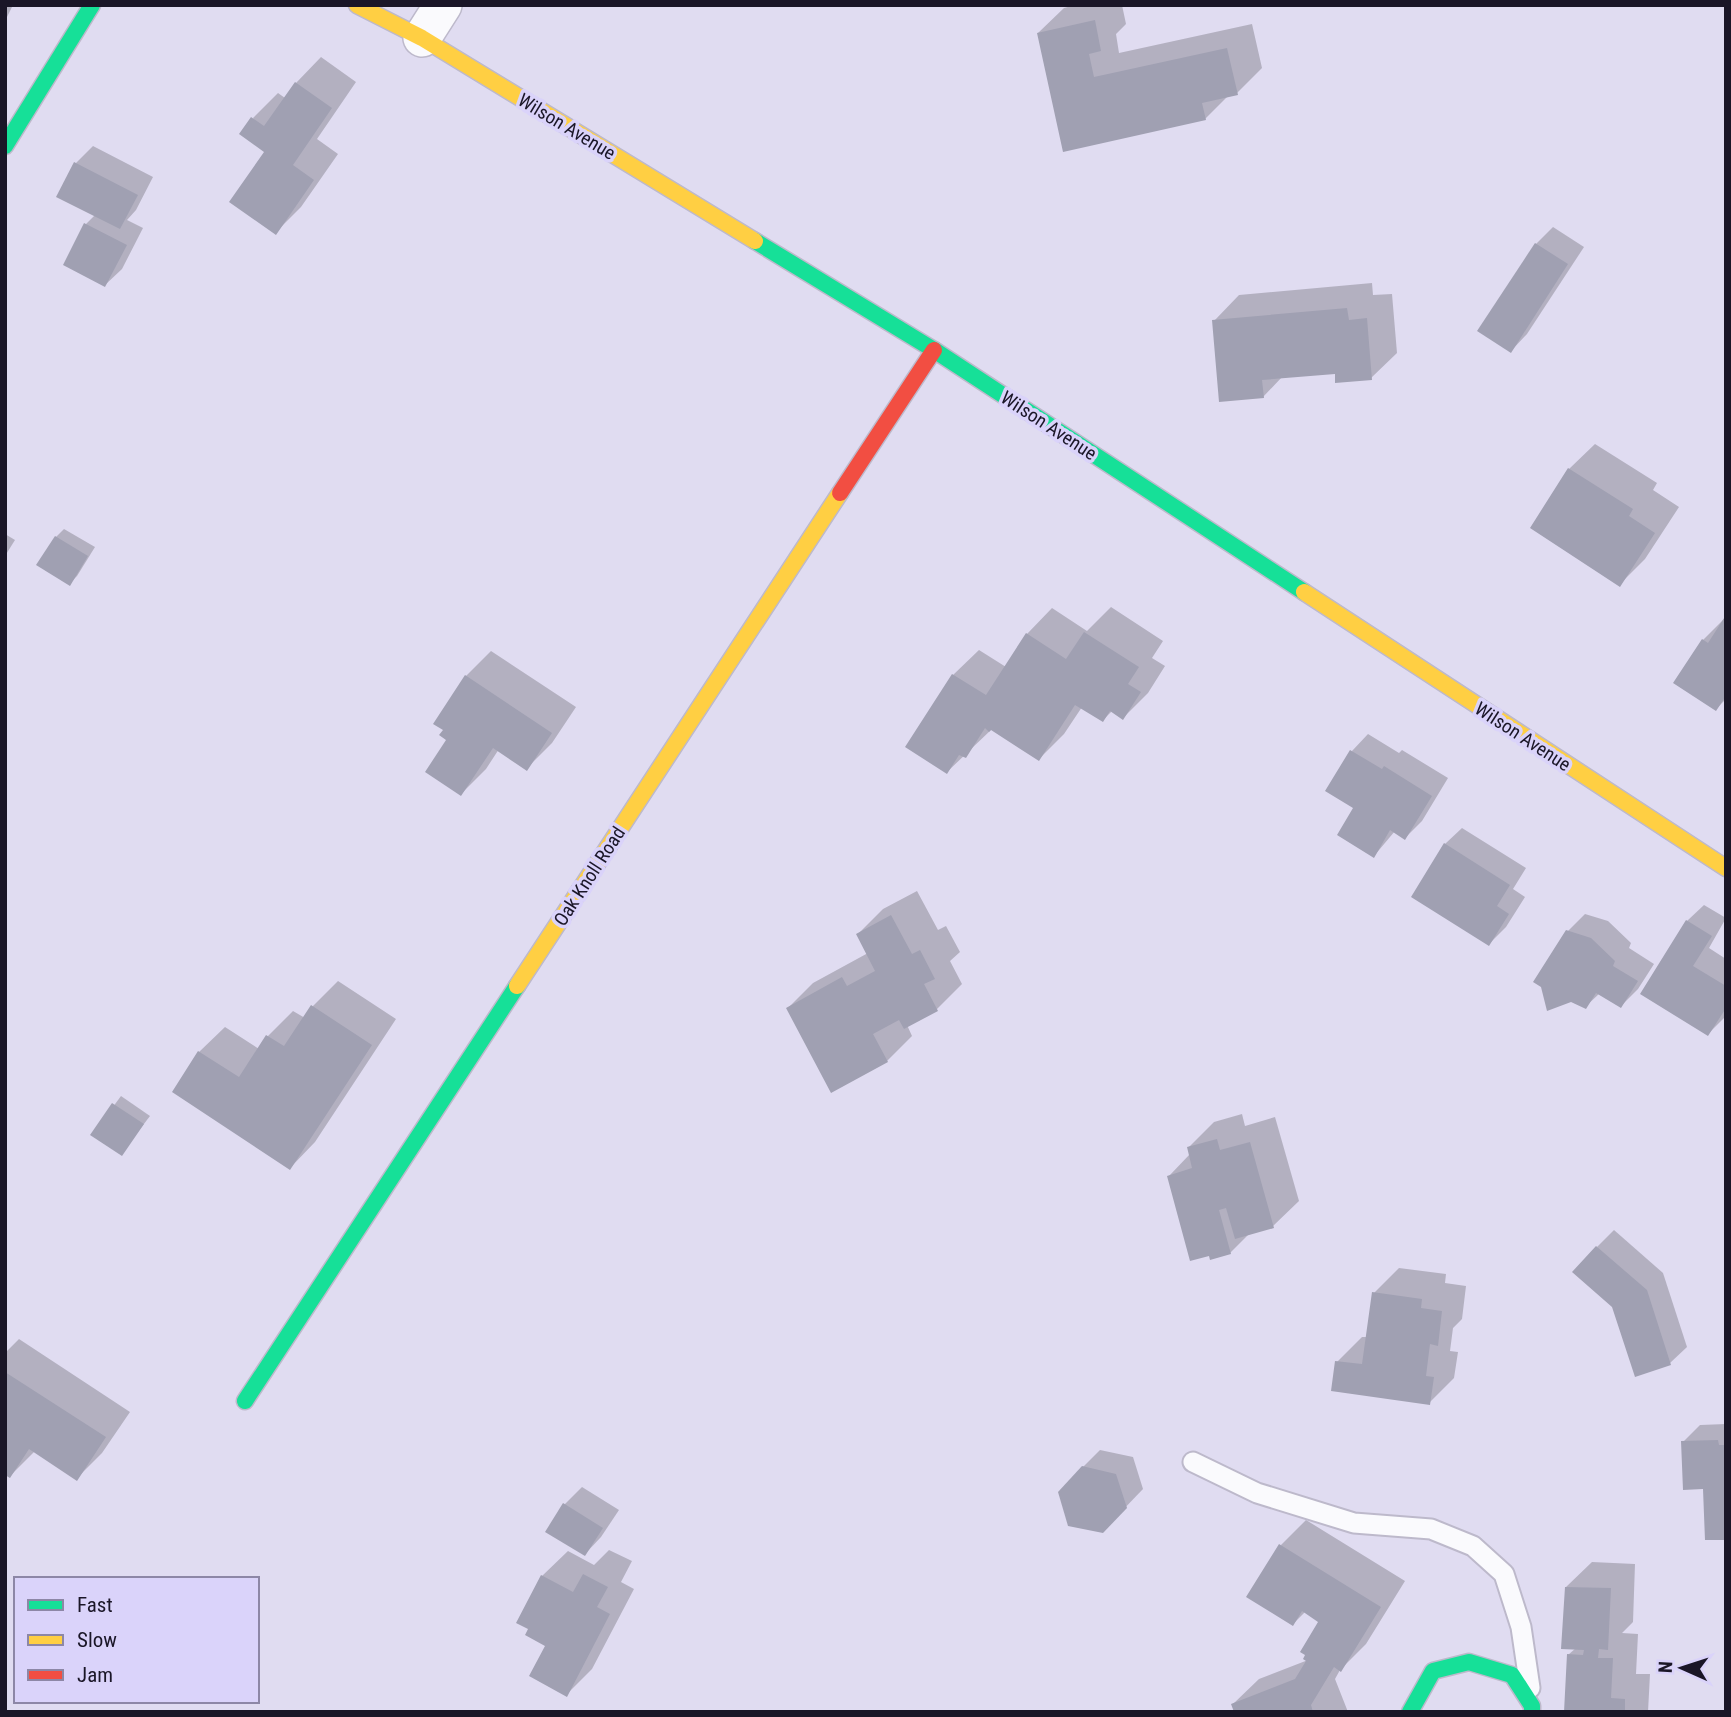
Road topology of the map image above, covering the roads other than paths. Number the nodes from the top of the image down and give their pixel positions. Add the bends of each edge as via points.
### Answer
1 (92, 5) edge
2 (357, 5) edge
3 (443, 5) edge
4 (422, 38) junction
5 (5, 146) edge
6 (934, 349) junction
7 (1726, 868) edge
8 (245, 1401) dead end
9 (1193, 1462) dead end
10 (1532, 1709) edge
11 (1410, 1712) edge

1 - 5 street
2 - 4 street, Wilson Avenue
3 - 4 street
4 - 6 street, Wilson Avenue
6 - 7 street, Wilson Avenue
6 - 8 street, Oak Knoll Road
9 - 10 lane via 1257,1493 1354,1524 1431,1530 1473,1546 1504,1574 1521,1627
10 - 11 street via 1512,1675 1469,1662 1433,1671

